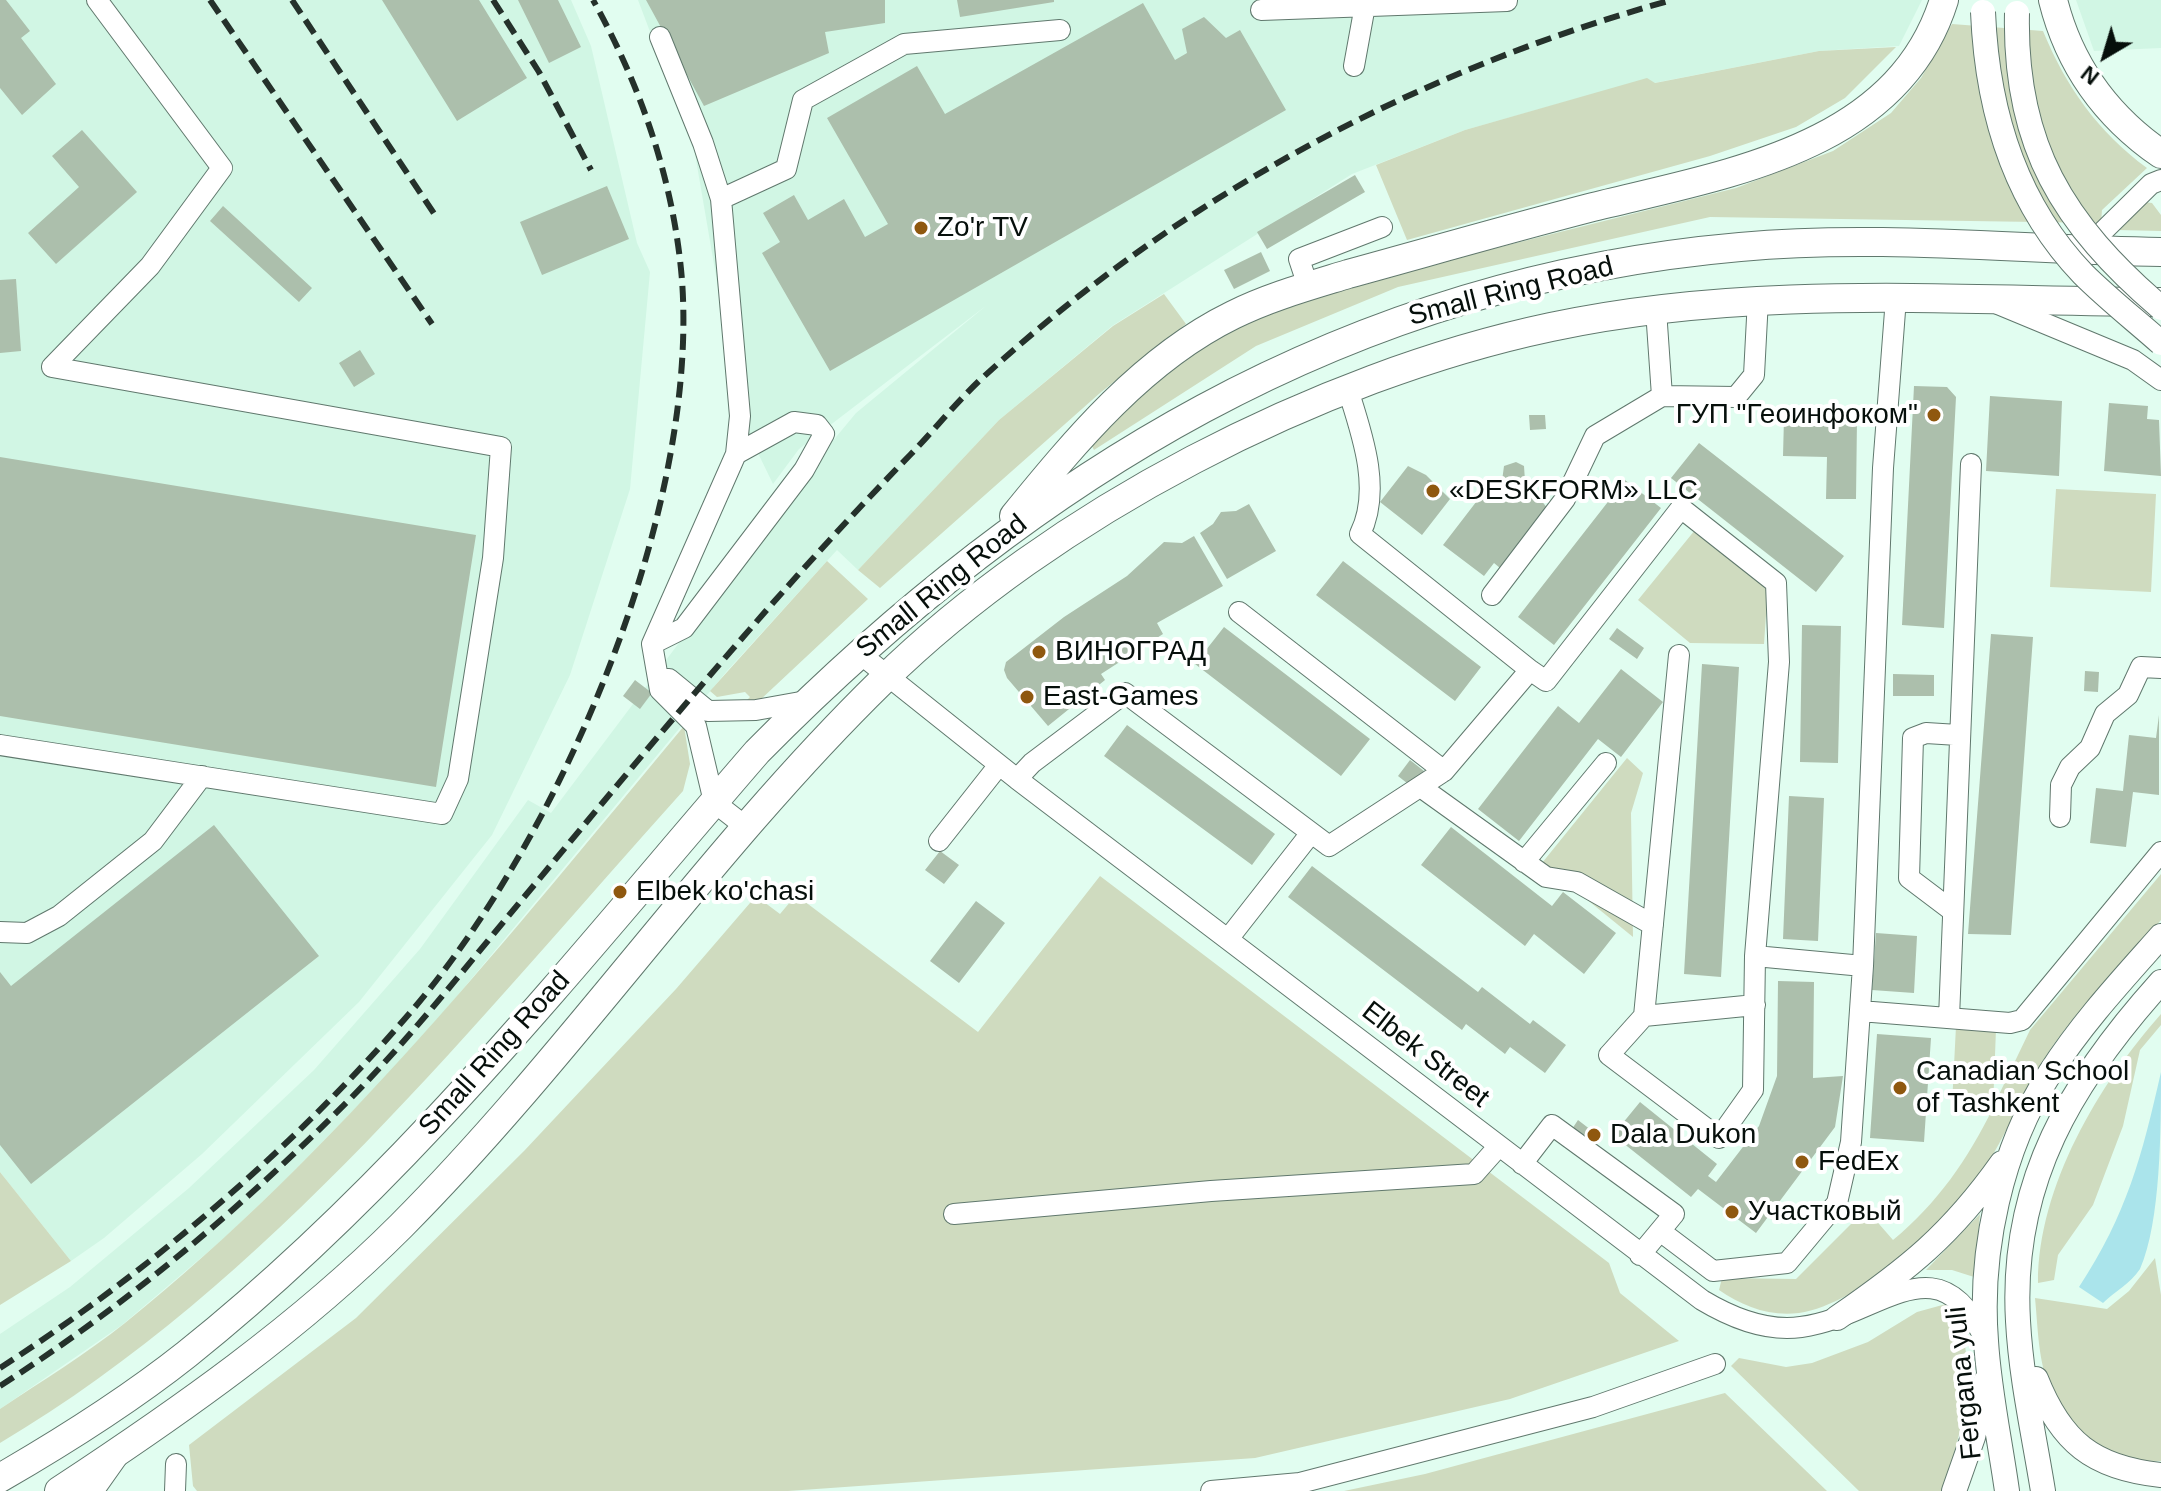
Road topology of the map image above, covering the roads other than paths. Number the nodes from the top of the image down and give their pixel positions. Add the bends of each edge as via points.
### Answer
1 (97, 0) edge
2 (1944, 0) edge
3 (1984, 0) edge
4 (2018, 0) edge
5 (2053, 0) edge
6 (1507, 1) edge
7 (1366, 3) edge
8 (1261, 10) dead end
9 (1060, 30) dead end
10 (660, 37) dead end
11 (1354, 66) dead end
12 (2161, 154) edge
13 (2158, 187) edge
14 (721, 199) junction
15 (1382, 227) dead end
16 (2085, 249) junction
17 (2161, 252) edge
18 (1308, 286) junction
19 (1980, 297) junction
20 (1896, 298) junction
21 (1758, 299) junction
22 (2161, 302) edge
23 (2161, 308) edge
24 (1656, 310) junction
25 (2161, 343) edge
26 (2161, 380) edge
27 (1348, 390) junction
28 (1662, 396) junction
29 (736, 454) junction
30 (1971, 464) dead end
31 (989, 548) junction
32 (1492, 595) dead end
33 (1239, 612) dead end
34 (652, 644) junction
35 (859, 653) junction
36 (1679, 655) dead end
37 (2161, 668) edge
38 (1530, 670) junction
39 (886, 677) junction
40 (658, 679) junction
41 (806, 701) junction
42 (1958, 735) junction
43 (0, 745) edge
44 (1606, 763) dead end
45 (999, 765) junction
46 (1444, 771) junction
47 (202, 776) junction
48 (1017, 779) junction
49 (1422, 788) junction
50 (714, 802) junction
51 (2060, 817) dead end
52 (746, 827) junction
53 (1311, 833) junction
54 (939, 841) dead end
55 (2161, 852) edge
56 (1524, 862) junction
57 (1950, 909) junction
58 (1653, 925) junction
59 (0, 932) edge
60 (2161, 936) edge
61 (1228, 939) junction
62 (1755, 956) junction
63 (1863, 966) junction
64 (2161, 982) edge
65 (1755, 1005) junction
66 (1860, 1011) junction
67 (1644, 1016) junction
68 (1949, 1018) junction
69 (2017, 1142) junction
70 (1498, 1147) junction
71 (1522, 1164) junction
72 (954, 1214) dead end
73 (1660, 1231) junction
74 (1640, 1255) junction
75 (1713, 1271) junction
76 (1702, 1300) junction
77 (1837, 1318) junction
78 (2020, 1340) junction
79 (1986, 1342) junction
80 (1715, 1364) dead end
81 (1989, 1367) junction
82 (120, 1450) junction
83 (176, 1464) dead end
84 (2161, 1475) edge
85 (0, 1478) edge
86 (59, 1491) edge
87 (91, 1491) edge
88 (175, 1491) edge
89 (1211, 1491) edge
90 (1954, 1491) edge
91 (2007, 1491) edge
92 (2043, 1491) edge

1 - 47 street via 222,168 150,266 52,367 501,447 493,558 458,779 442,814
2 - 18 highway via 1930,32 1891,87 1851,121 1799,148 1736,171
3 - 25 main road, bridge via 1992,99 2020,180 2071,260
4 - 23 main road, bridge via 2018,78 2042,165 2099,250
5 - 12 highway via 2076,63 2102,102
6 - 7 street
7 - 8 street
7 - 11 street
9 - 14 street via 904,44 803,100 786,169
10 - 14 street
13 - 16 street
14 - 29 street via 740,416
15 - 18 street via 1299,259
16 - 17 highway, Small Ring Road
16 - 31 highway, Small Ring Road via 1991,243 1741,247 1599,267 1453,302 1340,343 1169,425 1090,473
18 - 31 highway via 1233,315 1173,353 1083,430
19 - 20 highway, Small Ring Road
19 - 22 highway, Small Ring Road
19 - 26 street via 2133,360
20 - 21 highway, Small Ring Road
20 - 63 street via 1883,468
21 - 24 highway, Small Ring Road
21 - 28 street via 1754,375 1736,397
24 - 27 highway, Small Ring Road via 1494,340
24 - 28 street
27 - 38 street via 1368,458 1368,518 1360,534
27 - 39 highway, Small Ring Road via 1218,450 1080,525 1012,571
28 - 32 street via 1595,436 1565,499
29 - 34 street
29 - 34 street via 794,422 817,425 824,434 804,470 684,628
30 - 42 street
31 - 35 highway, Small Ring Road
33 - 46 street
34 - 40 street
35 - 39 street, Elbek Street
35 - 41 highway, Small Ring Road
36 - 58 street
37 - 51 street via 2136,671 2128,695 2105,714 2090,748 2070,767 2061,785
38 - 46 street
38 - 62 street via 1546,681 1681,508 1776,583 1779,662
39 - 45 street, Elbek Street
39 - 52 highway, Small Ring Road
40 - 41 street via 669,679 708,711
40 - 50 street via 660,690 696,726
41 - 50 highway, Small Ring Road
42 - 57 street
42 - 57 street via 1926,733 1913,738 1909,878
43 - 47 street
44 - 56 street
45 - 48 street, Elbek Street
45 - 54 street
46 - 49 street
47 - 59 street via 153,841 59,916 27,933
48 - 53 street via 1125,693
48 - 61 street, Elbek Street
49 - 53 street via 1329,846
49 - 56 street
50 - 52 street
50 - 85 highway, Small Ring Road via 469,1087 326,1232 185,1356
52 - 82 highway, Small Ring Road via 398,1229 284,1330
53 - 61 street
55 - 68 street via 2027,1017 2010,1023
56 - 58 street via 1546,877 1577,882
57 - 68 street
58 - 67 street
60 - 69 main road, Fergana yuli via 2061,1057 2032,1104
61 - 70 street, Elbek Street
62 - 63 street
62 - 65 street
63 - 66 street
64 - 78 main road, Fergana yuli via 2085,1075 2042,1162 2020,1261
65 - 67 street
65 - 67 street via 1753,1090 1719,1138 1609,1055
66 - 68 street
66 - 75 street via 1851,1142 1834,1210 1787,1263
69 - 77 main road via 1969,1210 1942,1238 1903,1273
69 - 79 main road, Fergana yuli via 1991,1236
70 - 71 street, Elbek Street
70 - 72 street via 1474,1174
71 - 73 street via 1552,1125 1674,1214
71 - 74 street, Elbek Street
73 - 74 street
73 - 75 street
74 - 76 street, Elbek Street
75 - 76 street
76 - 77 street, Elbek Street via 1733,1317 1769,1326 1800,1328
77 - 79 street, Elbek Street via 1903,1293 1936,1287 1964,1303
78 - 84 main road via 2048,1409 2068,1435 2111,1466
78 - 92 main road, Fergana yuli
79 - 81 main road, Fergana yuli
80 - 89 street via 1593,1407 1300,1483
81 - 90 main road
81 - 91 main road, Fergana yuli
82 - 86 highway, Small Ring Road
82 - 87 main road
83 - 88 street

